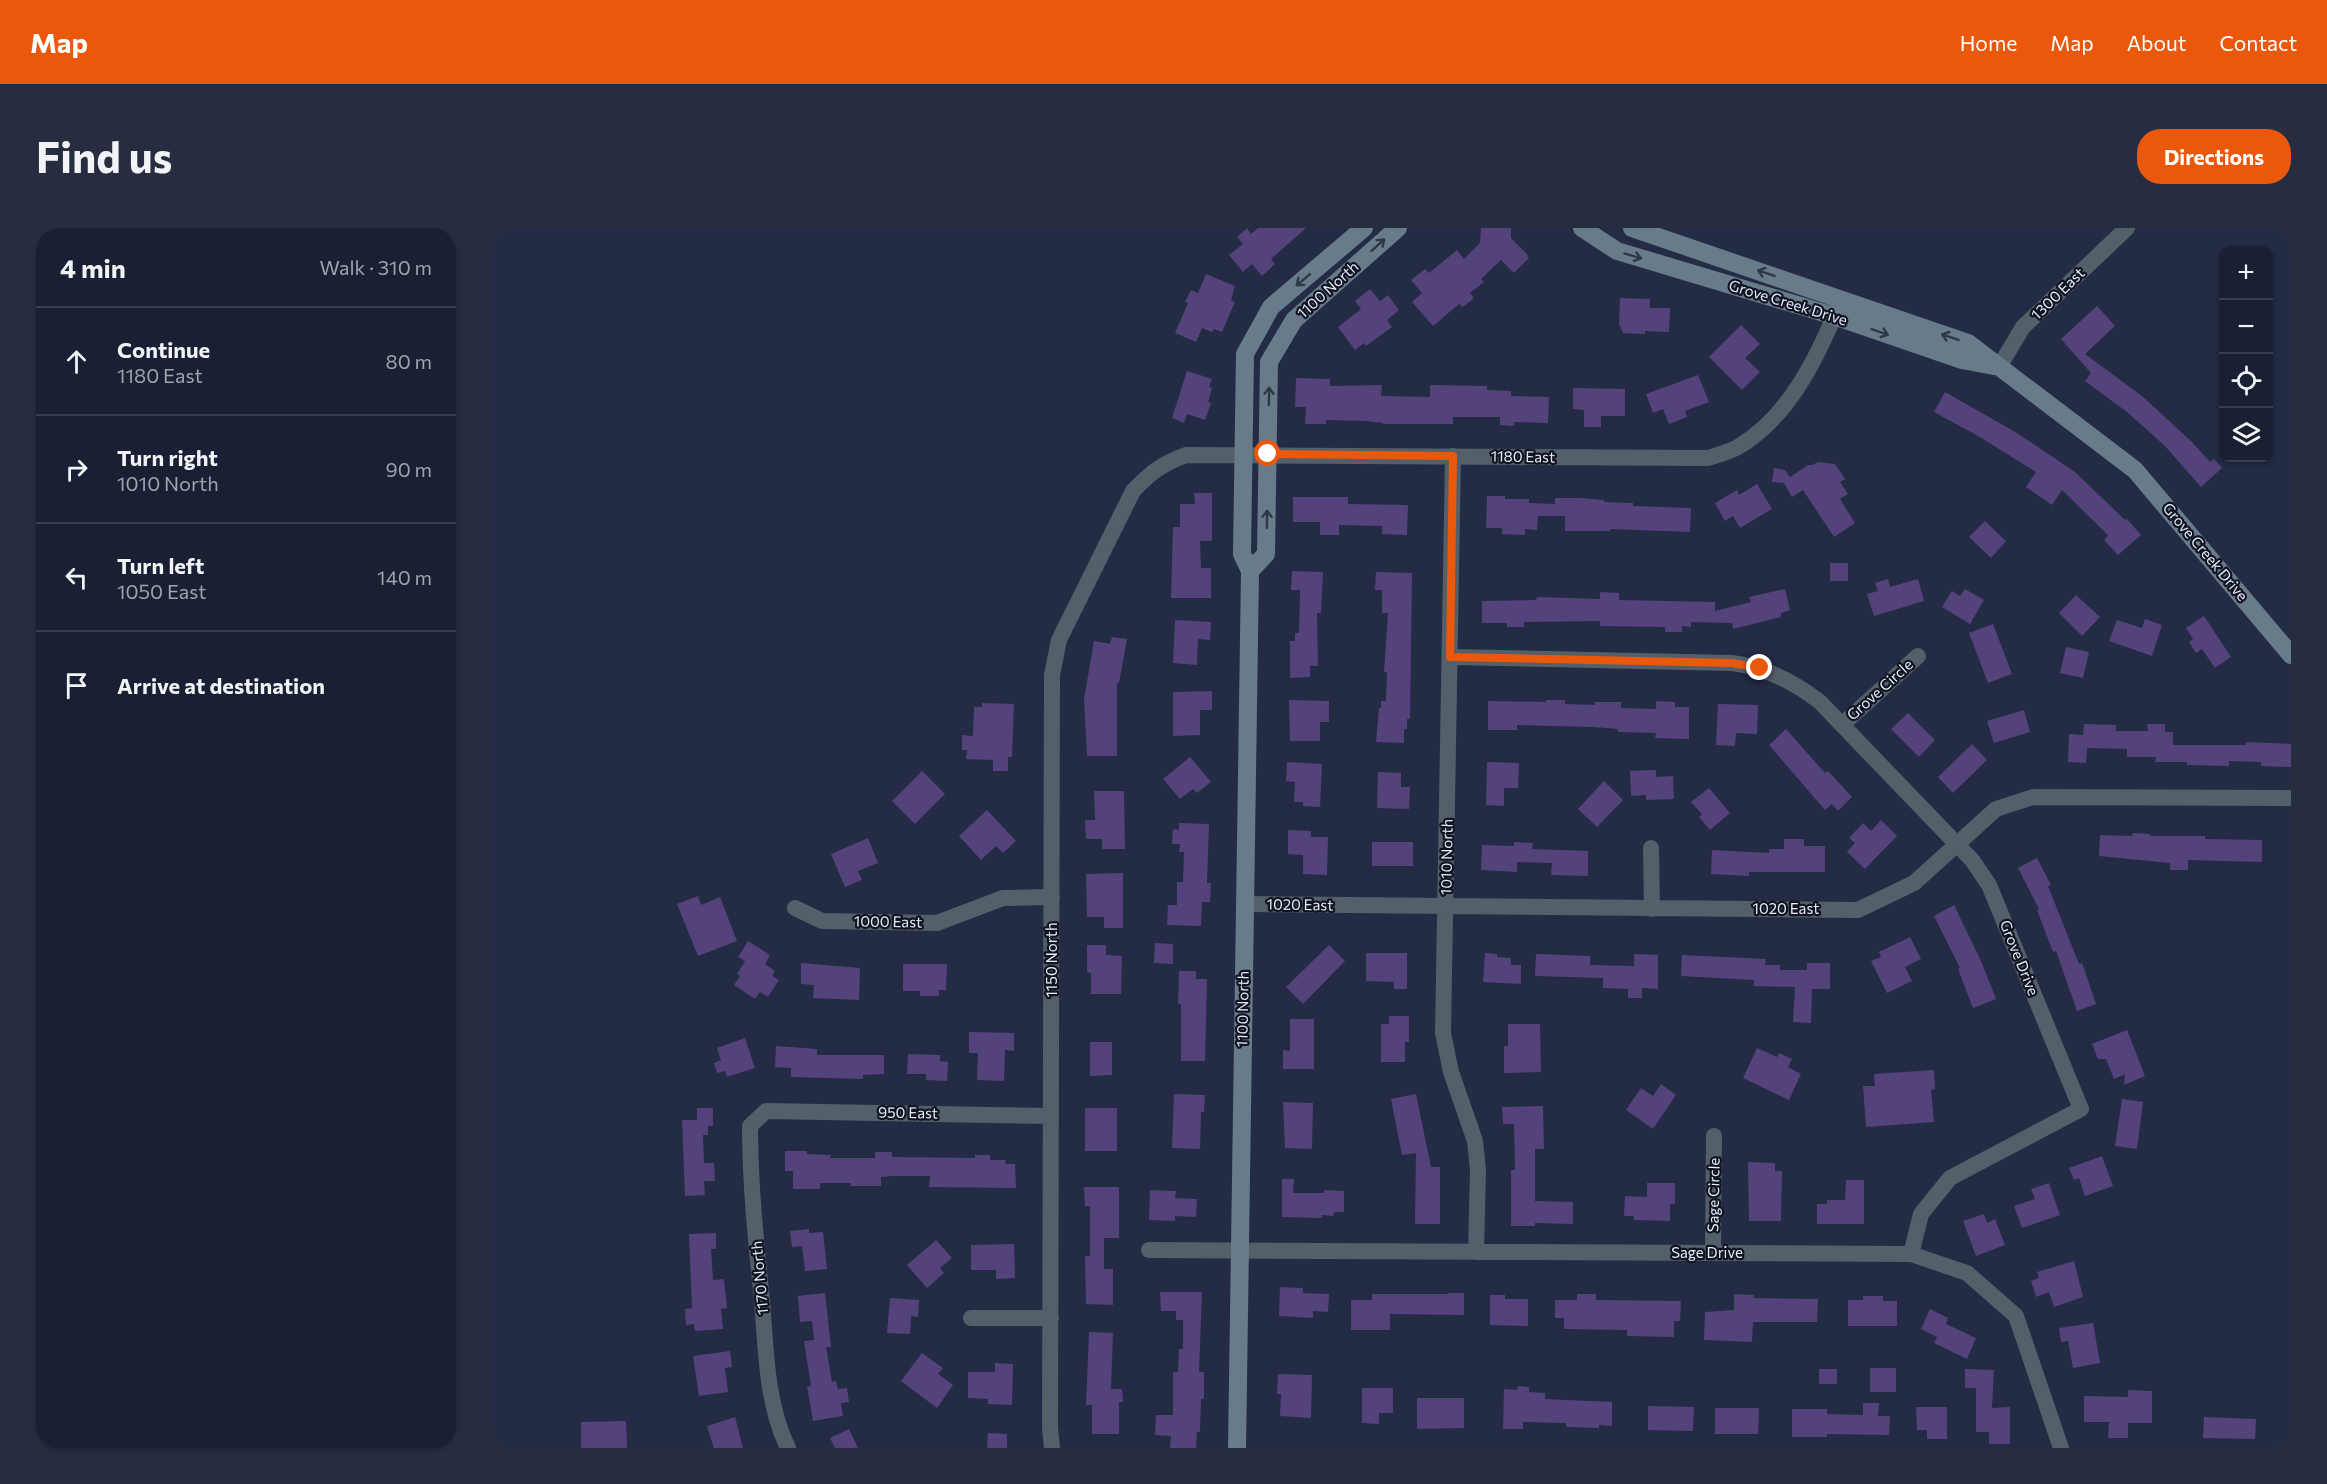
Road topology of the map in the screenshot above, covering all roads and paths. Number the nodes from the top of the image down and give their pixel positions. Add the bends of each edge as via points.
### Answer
1 (1364, 228) edge
2 (1398, 228) edge
3 (1582, 228) edge
4 (1632, 228) edge
5 (2127, 228) edge
6 (1841, 299) junction
7 (1834, 316) junction
8 (1999, 367) junction
9 (1243, 454) junction
10 (1268, 454) junction
11 (1453, 456) junction
12 (1133, 491) joint
13 (1250, 571) junction
14 (2291, 655) edge
15 (1918, 656) dead end
16 (1450, 657) junction
17 (1843, 724) junction
18 (2291, 798) edge
19 (1956, 843) junction
20 (1651, 849) dead end
21 (1052, 897) junction
22 (1245, 904) junction
23 (1446, 907) junction
24 (795, 908) dead end
25 (1652, 909) junction
26 (765, 1111) joint
27 (1051, 1116) junction
28 (1714, 1136) dead end
29 (1149, 1250) dead end
30 (1240, 1251) junction
31 (1476, 1252) junction
32 (1713, 1253) junction
33 (1911, 1254) junction
34 (972, 1318) dead end
35 (1051, 1318) junction
36 (788, 1448) edge
37 (1052, 1448) edge
38 (1237, 1448) edge
39 (2061, 1448) edge

1 -> 9 street, 1100 North via 1272,307 1245,354
10 -> 2 street, 1100 North via 1269,362 1294,320
3 -> 7 street, Grove Creek Drive via 1617,251
6 -> 4 street, Grove Creek Drive
5 - 8 street, 1300 East via 2023,327
6 - 7 street, 1180 East
8 -> 6 street, Grove Creek Drive via 1968,343
7 -> 8 street, Grove Creek Drive via 1962,360
7 - 11 street, 1180 East via 1798,387 1781,409 1737,448 1708,458
8 - 14 street, Grove Creek Drive via 2135,470
9 - 10 street, 1180 East
9 - 12 street, 1180 East via 1186,455 1164,463
9 - 13 street, 1100 North via 1242,554
10 - 11 street, 1180 East
13 -> 10 street, 1100 North via 1266,554
11 - 16 street, 1010 North
12 - 21 street, 1150 North via 1059,640 1052,675
13 - 22 street, 1100 North
15 - 17 street, Grove Circle
16 - 17 street, Grove Drive via 1732,663 1760,668 1801,688
16 - 23 street, 1010 North
17 - 19 street, Grove Drive
18 - 19 street, 1020 East via 2033,797 1996,809
19 - 25 street, 1020 East via 1914,883 1858,910
19 - 33 street, Grove Drive via 1989,885 2081,1109 1950,1178 1921,1214
20 - 25 street
21 - 24 street, 1000 East via 1003,898 936,923 822,921
21 - 27 street, 1150 North
22 - 23 street, 1020 East
22 - 30 street, 1100 North
23 - 25 street, 1020 East
23 - 31 street, 1010 North via 1443,1033 1451,1072 1475,1141
26 - 27 street, 950 East
26 - 36 street, 1170 North via 750,1126 750,1175 770,1388
27 - 35 street, 1150 North
28 - 32 street, Sage Circle
29 - 30 street, Sage Drive
30 - 31 street, Sage Drive
30 - 38 street, 1100 North
31 - 32 street, Sage Drive
32 - 33 street, Sage Drive
33 - 39 street, Sage Drive via 1967,1273 2016,1317
34 - 35 street
35 - 37 street, 1150 North

